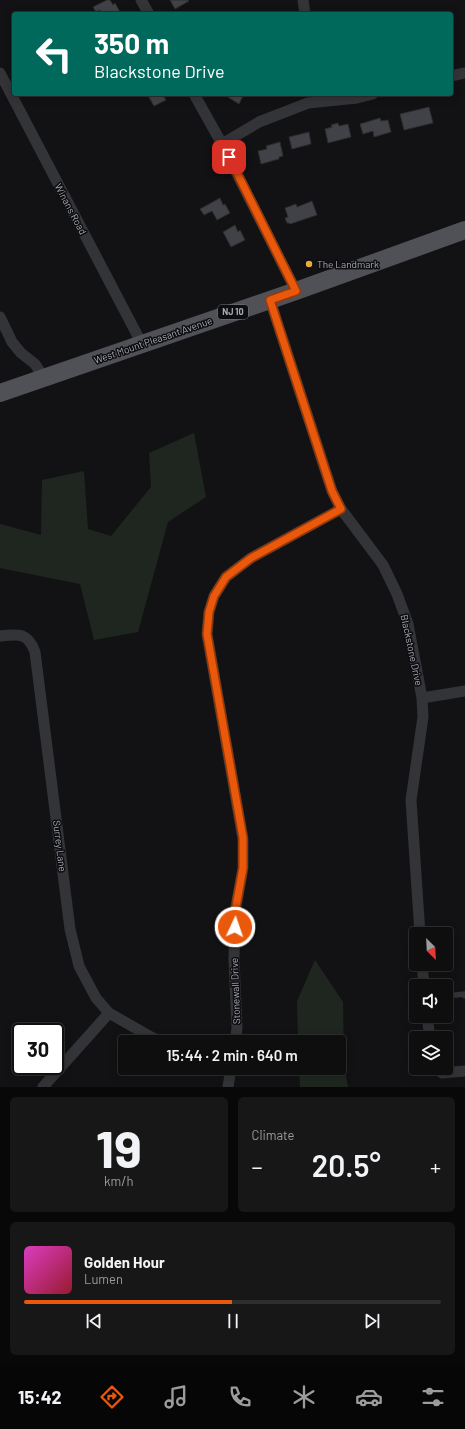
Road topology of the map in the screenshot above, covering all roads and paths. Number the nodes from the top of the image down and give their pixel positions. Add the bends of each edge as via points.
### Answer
1 (141, 0) edge
2 (148, 12) edge
3 (0, 73) edge
4 (465, 73) edge
5 (453, 76) edge
6 (12, 96) edge
7 (12, 96) edge
8 (195, 96) edge
9 (365, 96) edge
10 (322, 97) edge
11 (222, 144) junction
12 (465, 230) edge
13 (296, 291) junction
14 (270, 300) junction
15 (0, 316) edge
16 (142, 344) junction
17 (44, 378) junction
18 (0, 393) edge
19 (341, 509) junction
20 (0, 636) edge
21 (465, 690) edge
22 (422, 698) junction
23 (420, 927) edge
24 (465, 995) edge
25 (453, 996) edge
26 (109, 1013) junction
27 (148, 1035) edge
28 (236, 1035) edge
29 (465, 1071) edge
30 (453, 1072) edge
31 (230, 1075) edge
32 (43, 1087) edge
33 (228, 1087) edge

1 - 2 street
3 - 7 street, Winans Road
4 - 5 street
6 - 16 street, Winans Road
8 - 11 street
9 - 10 street
10 - 11 street via 259,122
11 - 13 street
12 - 13 main road, West Mount Pleasant Avenue / NJ 10
13 - 14 main road, West Mount Pleasant Avenue / NJ 10
14 - 16 main road, West Mount Pleasant Avenue / NJ 10
14 - 19 street, Blackstone Drive via 332,491
15 - 17 street via 12,342 35,364
16 - 17 main road, West Mount Pleasant Avenue / NJ 10
17 - 18 main road, West Mount Pleasant Avenue / NJ 10
19 - 22 street, Blackstone Drive via 383,565 397,594 408,624
19 - 28 street, Stonewall Drive via 251,558 226,577 214,596 209,612 207,634 243,838 243,868 235,912
20 - 26 street, Surrey Lane via 18,634 25,637 32,643 35,652 70,929 79,966 96,998
21 - 22 street
22 - 23 street, Blackstone Drive via 423,717 411,800
24 - 25 lane
26 - 27 street, Surrey Lane
26 - 32 street
29 - 30 street
31 - 33 street

